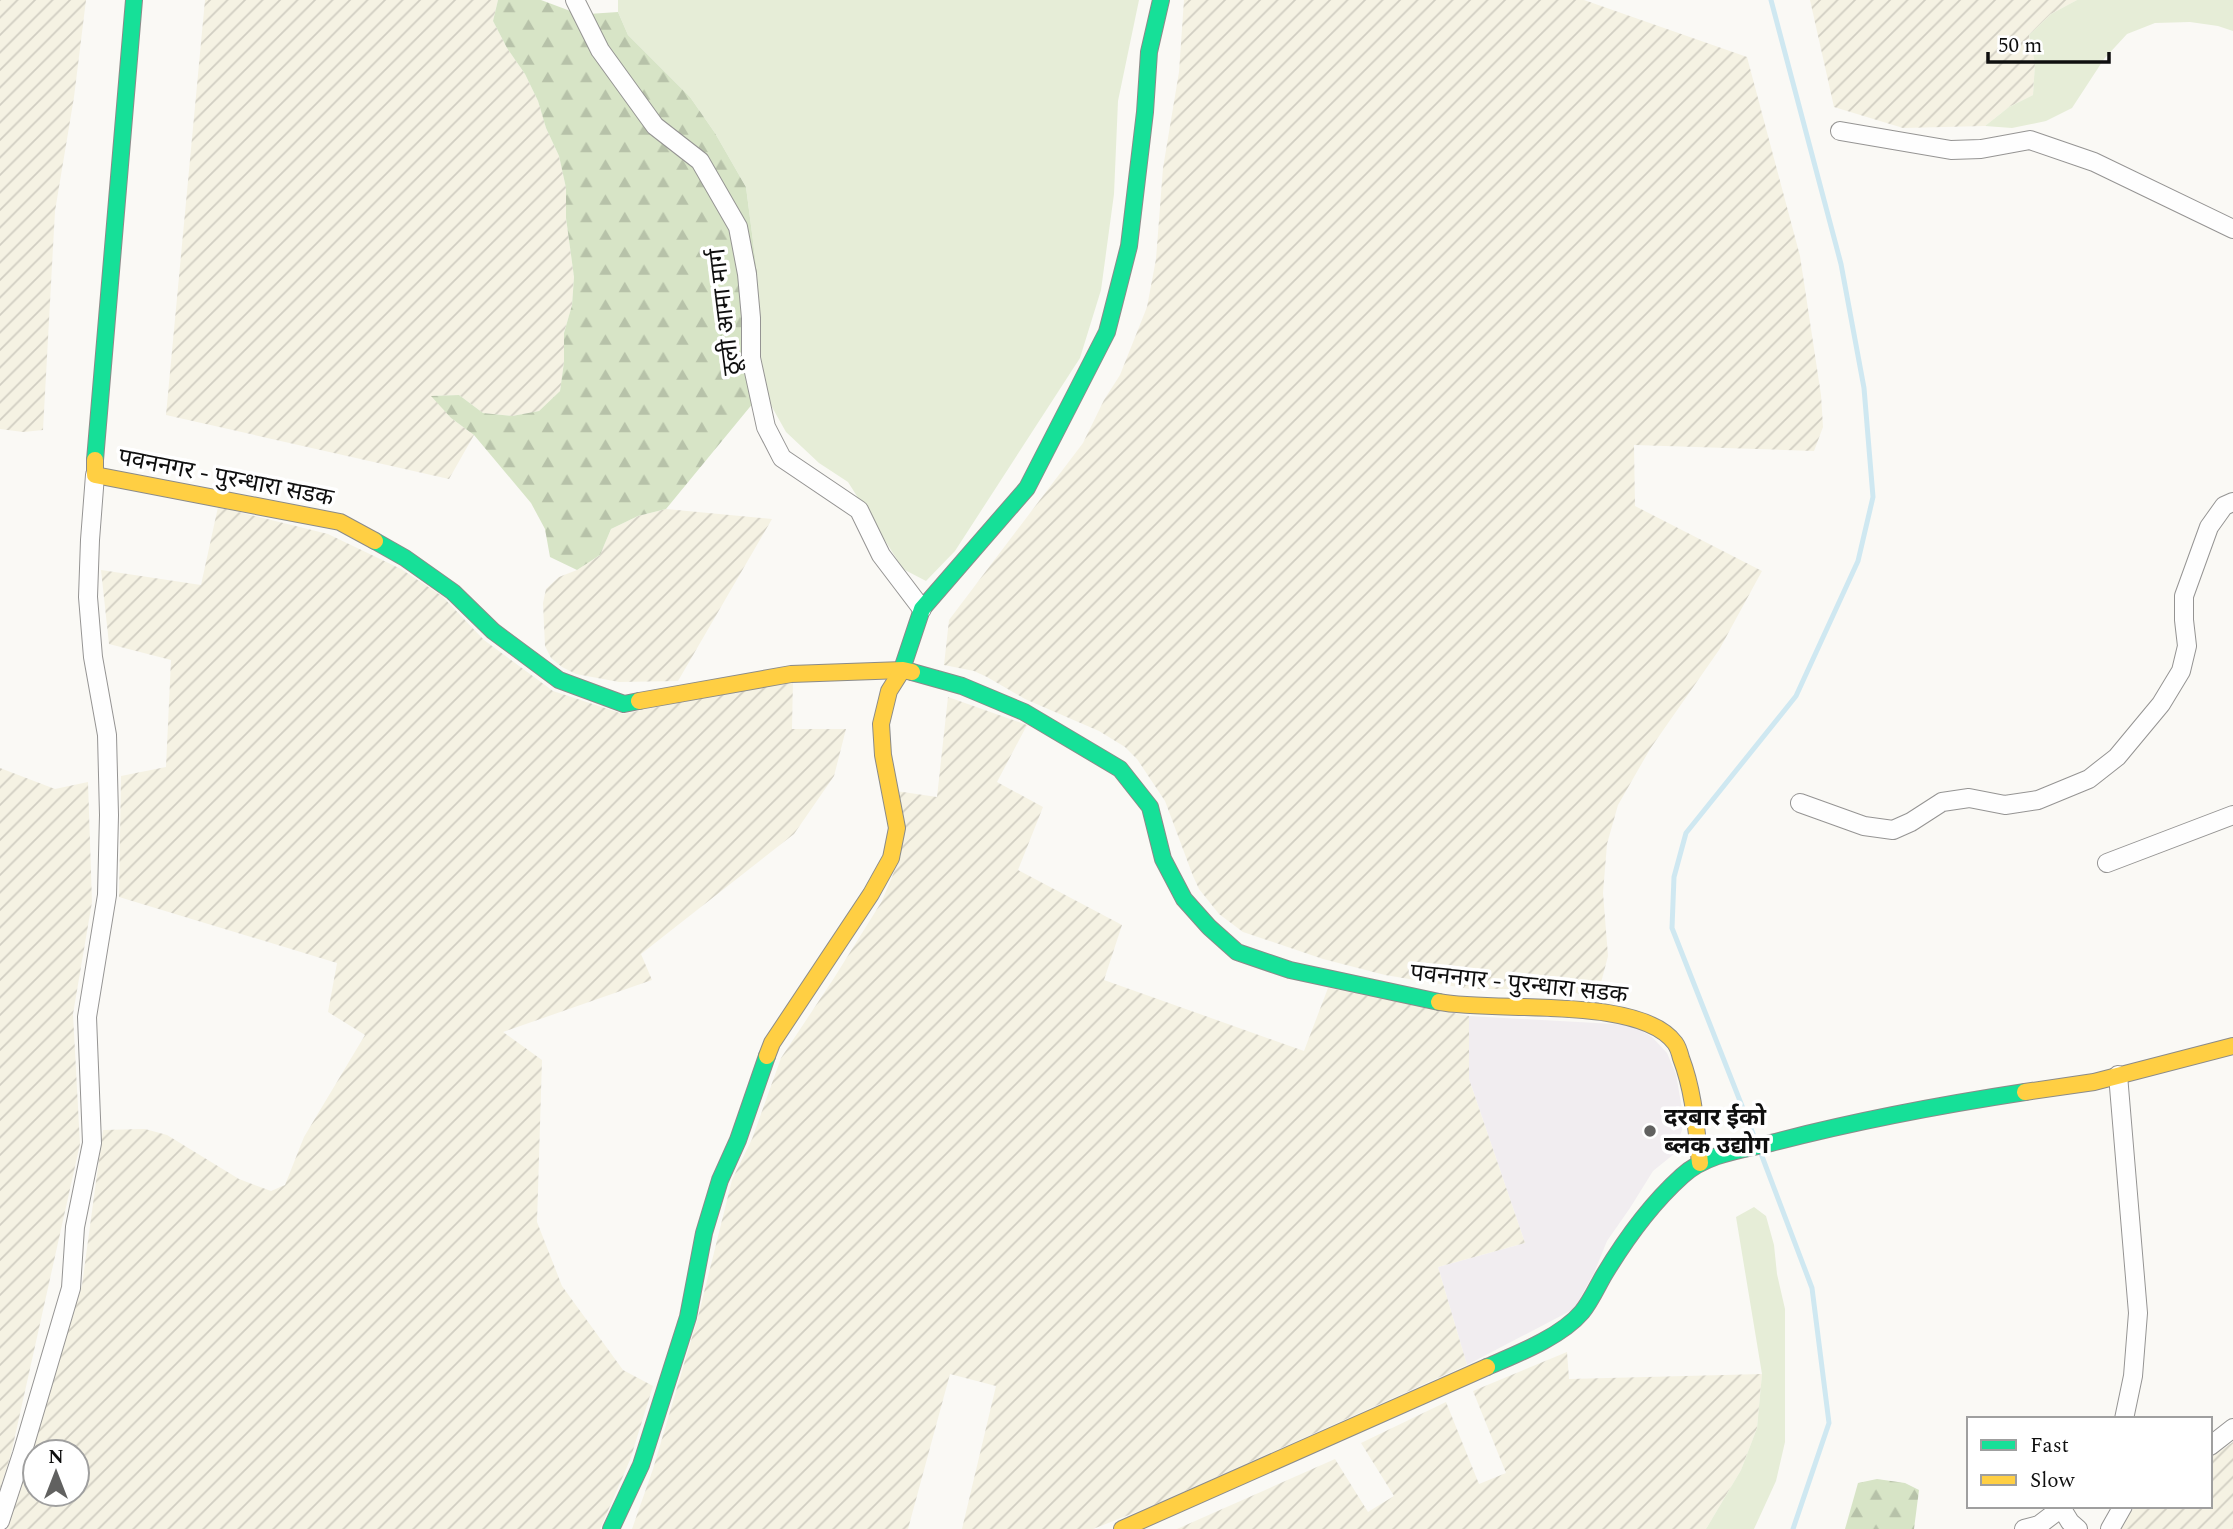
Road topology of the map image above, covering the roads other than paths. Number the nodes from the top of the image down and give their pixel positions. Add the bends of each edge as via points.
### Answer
1 (134, 0) edge
2 (575, 0) edge
3 (1161, 0) edge
4 (1840, 131) dead end
5 (2233, 229) edge
6 (95, 475) junction
7 (2233, 502) edge
8 (922, 609) junction
9 (903, 670) junction
10 (1800, 803) dead end
11 (2233, 816) edge
12 (2107, 863) dead end
13 (2233, 1046) edge
14 (2118, 1075) junction
15 (1700, 1163) junction
16 (2124, 1417) edge
17 (2233, 1428) edge
18 (2212, 1444) edge
19 (2062, 1508) edge
20 (2063, 1508) edge
21 (2122, 1508) edge
22 (0, 1521) edge
23 (611, 1529) edge
24 (1122, 1529) edge
25 (2024, 1529) edge
26 (2078, 1529) edge
27 (2110, 1529) edge

1 - 6 street, पवननगर - पुरन्धारा सडक
2 - 8 street, ठूली आमा मार्ग via 600,50 655,126 700,161 738,227 747,274 751,358 766,427 782,458 859,510 881,555
3 - 8 street via 1149,52 1129,246 1107,332 1027,488
4 - 5 street via 1951,150 2030,141 2094,162
6 - 9 street, पवननगर - पुरन्धारा सडक via 340,522 405,558 453,592 493,631 559,680 624,704 791,674
6 - 22 street via 88,597 107,735 109,815 107,895 87,1017 92,1143 75,1227 71,1288
7 - 10 street via 2224,506 2209,527 2185,596 2187,646 2181,671 2161,704 2117,757 2089,779 2038,800 2005,805 1969,798 1942,802 1893,830 1864,826
8 - 9 street
9 - 15 street, पवननगर - पुरन्धारा सडक via 962,686 1024,712 1121,769 1150,807 1163,859 1184,899 1237,952 1290,970 1443,1003 1601,1012 1657,1027 1676,1044 1688,1077
9 - 23 street via 889,691 881,724 897,828 891,858 772,1043 720,1180 704,1233 688,1317 641,1465
11 - 12 street
13 - 14 street
14 - 15 street via 1831,1127
14 - 16 street via 2138,1314
15 - 24 street via 1649,1212 1582,1312 1556,1333
17 - 18 street
19 - 25 street via 2039,1525
20 - 26 street
21 - 27 street

